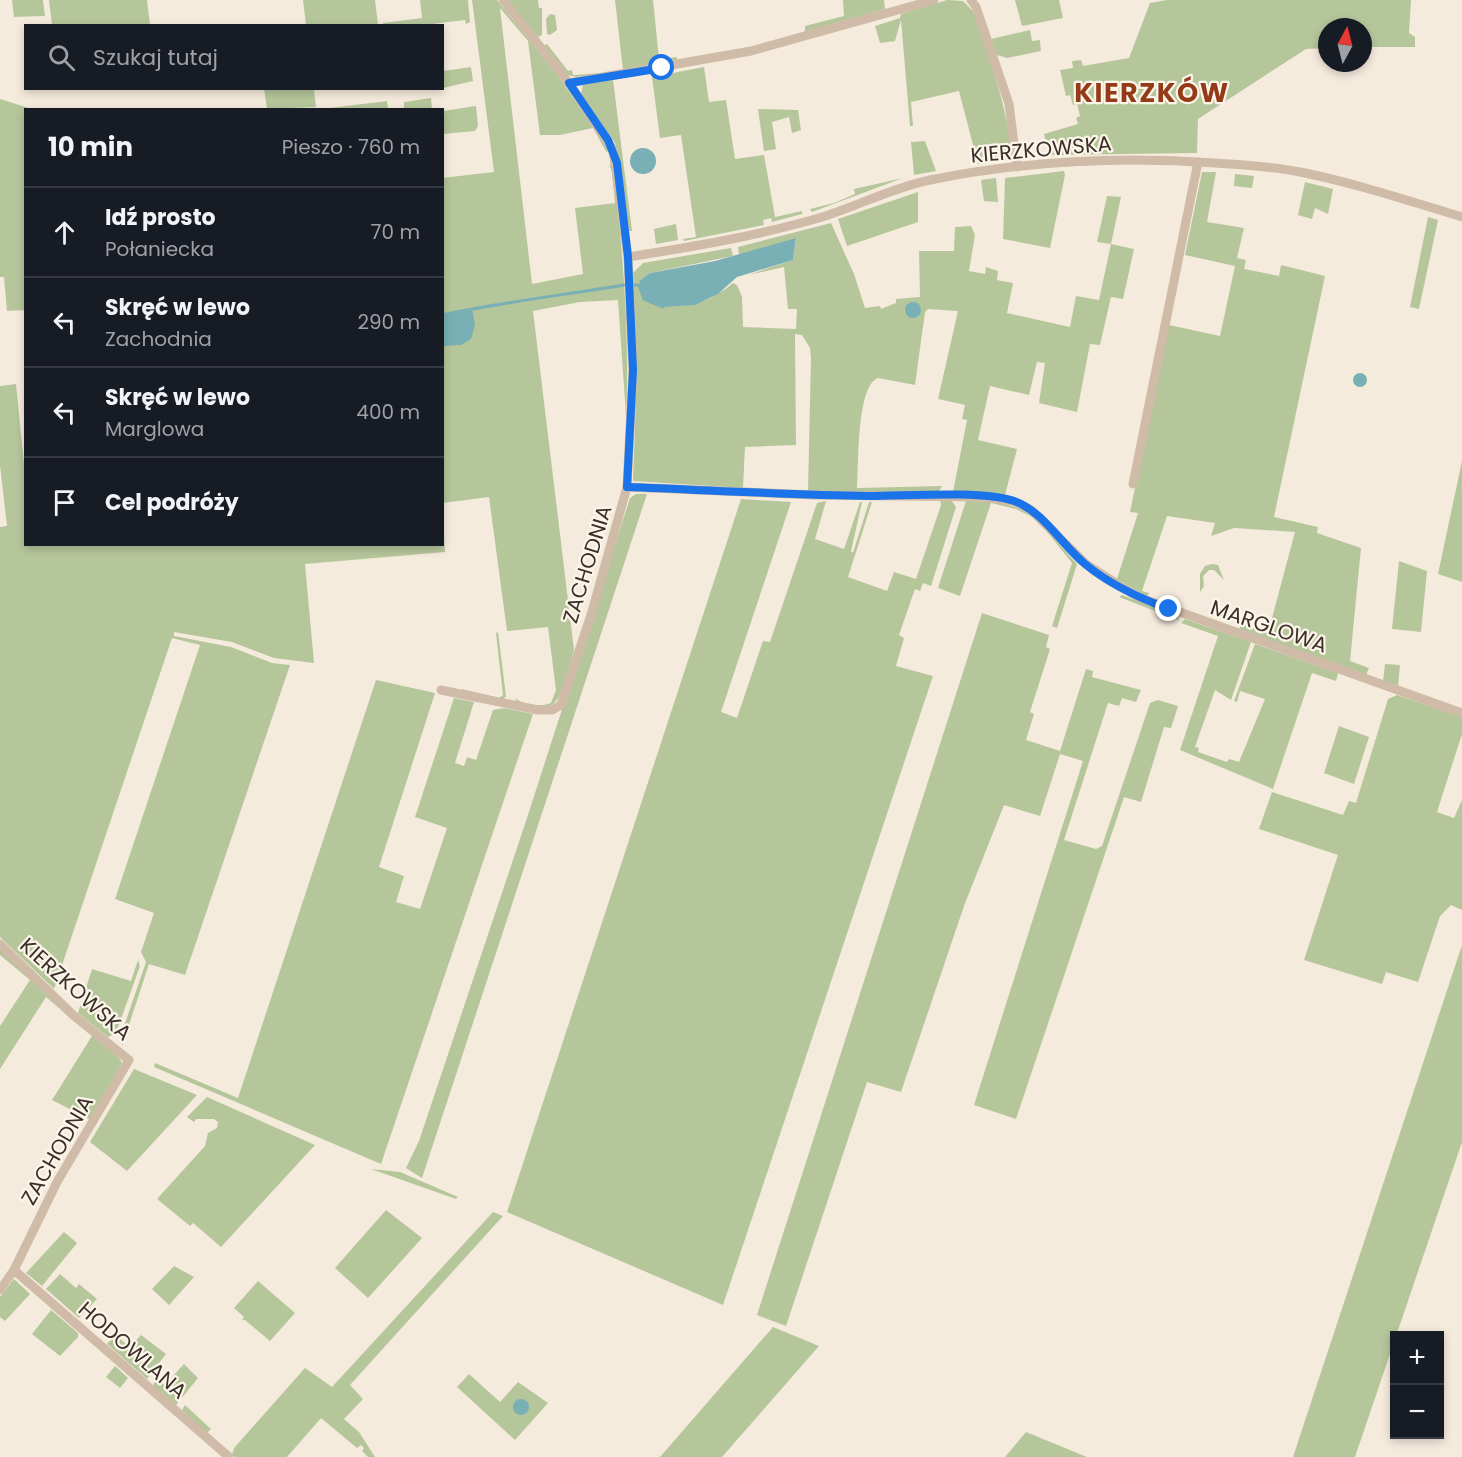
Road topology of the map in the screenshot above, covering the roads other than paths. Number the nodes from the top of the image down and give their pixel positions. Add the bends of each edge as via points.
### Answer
1 (503, 0) edge
2 (934, 0) edge
3 (971, 0) edge
4 (569, 83) junction
5 (1198, 162) junction
6 (1017, 167) junction
7 (1462, 217) edge
8 (628, 257) junction
9 (1132, 484) dead end
10 (627, 487) junction
11 (441, 690) dead end
12 (1462, 713) edge
13 (0, 944) edge
14 (129, 1060) joint
15 (14, 1270) junction
16 (0, 1290) edge
17 (229, 1457) edge

1 - 4 street, ZACHODNIA
2 - 4 street via 751,51
3 - 6 street via 1009,104
4 - 8 street, ZACHODNIA via 614,150
5 - 6 street, KIERZKOWSKA via 1096,160
5 - 7 street, KIERZKOWSKA via 1300,172
5 - 9 street
6 - 8 street, KIERZKOWSKA via 914,184 831,214 733,239
8 - 10 street, ZACHODNIA via 633,382
10 - 11 street, ZACHODNIA via 561,705 538,710
10 - 12 street, MARGLOWA via 1013,501 1031,510 1086,564 1138,597
13 - 14 street, KIERZKOWSKA via 74,1015
14 - 15 street, ZACHODNIA via 57,1182
15 - 16 street, ZACHODNIA
15 - 17 street, HODOWLANA

